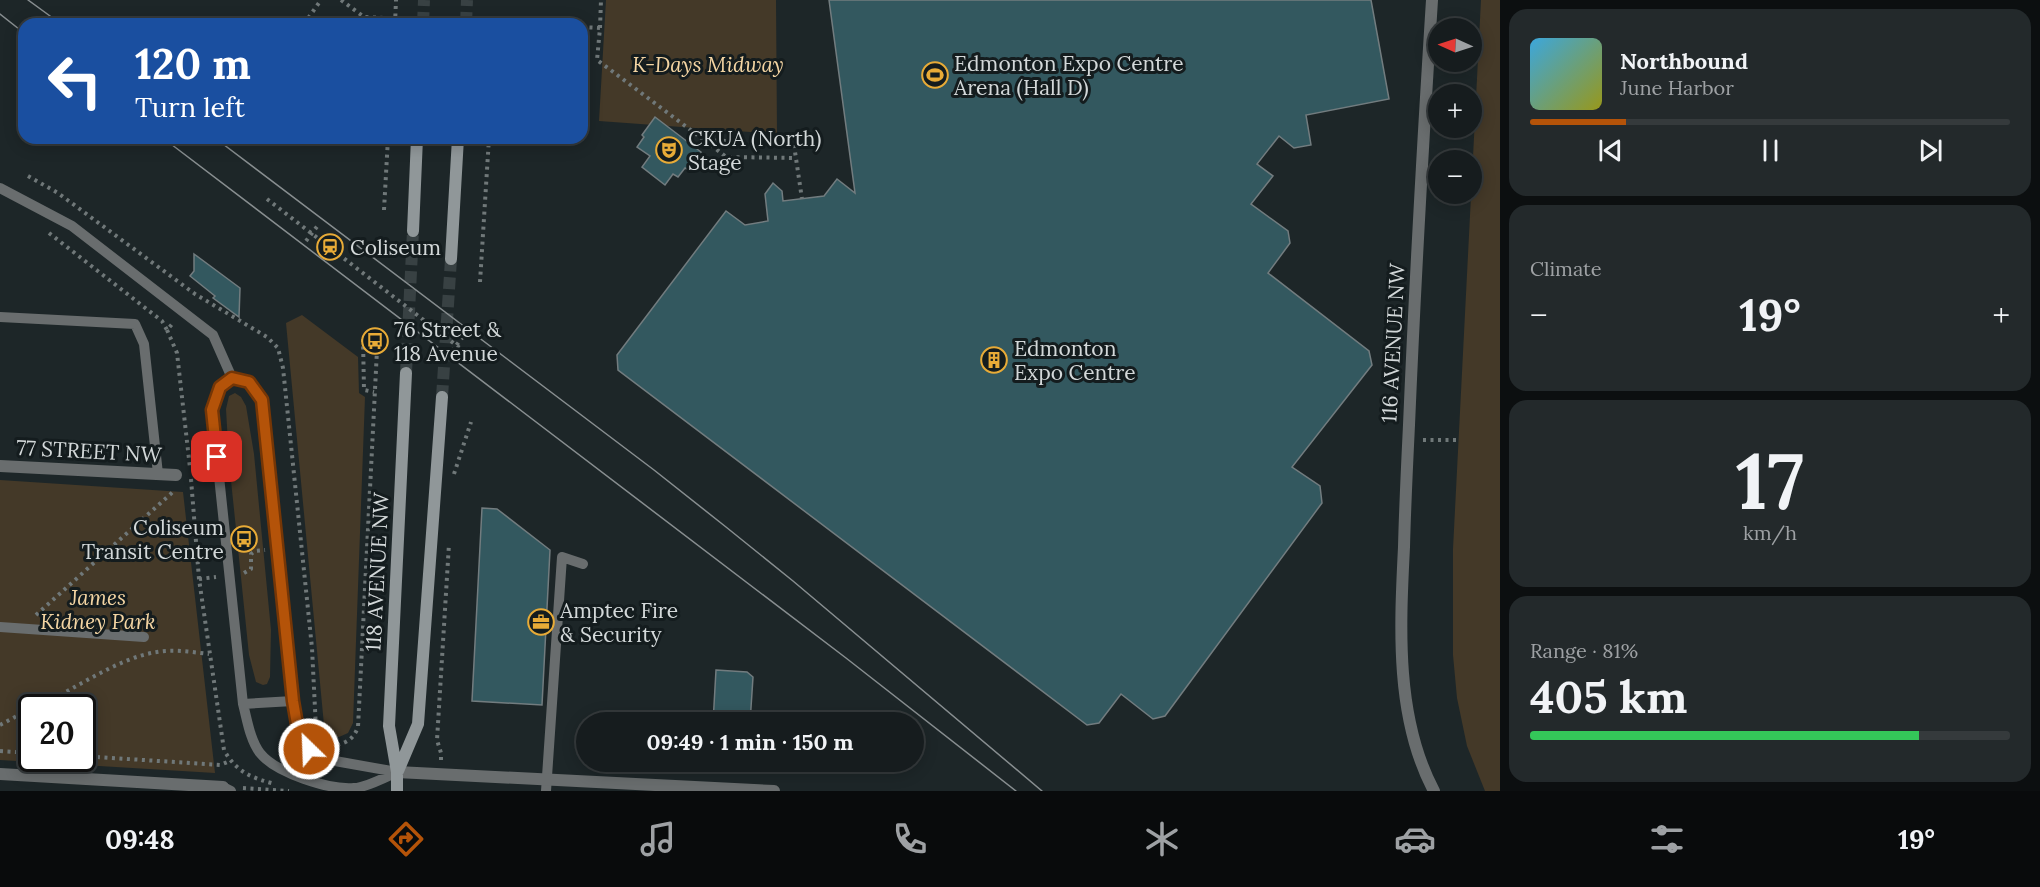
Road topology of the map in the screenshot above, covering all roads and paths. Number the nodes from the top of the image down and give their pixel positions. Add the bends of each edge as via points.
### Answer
1 (321, 0) edge
2 (341, 0) edge
3 (396, 0) edge
4 (601, 0) edge
5 (1432, 0) edge
6 (308, 18) edge
7 (384, 18) edge
8 (394, 18) edge
9 (588, 28) edge
10 (600, 28) junction
11 (704, 140) junction
12 (728, 141) dead end
13 (388, 144) edge
14 (417, 144) edge
15 (458, 144) edge
16 (489, 144) edge
17 (794, 145) dead end
18 (796, 158) junction
19 (0, 188) edge
20 (267, 199) dead end
21 (802, 199) dead end
22 (384, 210) dead end
23 (319, 224) dead end
24 (413, 231) tunnel mouth
25 (48, 232) dead end
26 (312, 233) junction
27 (306, 241) dead end
28 (451, 259) tunnel mouth
29 (480, 282) dead end
30 (0, 317) edge
31 (162, 321) dead end
32 (167, 330) dead end
33 (465, 334) dead end
34 (363, 339) dead end
35 (456, 345) junction
36 (452, 351) dead end
37 (478, 362) dead end
38 (406, 373) tunnel mouth
39 (232, 378) junction
40 (374, 392) dead end
41 (442, 397) tunnel mouth
42 (471, 422) dead end
43 (1408, 440) junction
44 (1458, 440) dead end
45 (0, 466) edge
46 (158, 474) junction
47 (176, 475) dead end
48 (191, 475) junction
49 (454, 477) dead end
50 (450, 534) dead end
51 (302, 548) dead end
52 (278, 549) junction
53 (583, 564) dead end
54 (230, 575) junction
55 (199, 579) junction
56 (0, 627) edge
57 (22, 628) junction
58 (144, 637) dead end
59 (209, 654) junction
60 (63, 694) edge
61 (293, 701) junction
62 (243, 704) junction
63 (18, 715) edge
64 (0, 725) edge
65 (0, 751) edge
66 (18, 752) edge
67 (96, 757) edge
68 (230, 761) junction
69 (397, 772) junction
70 (0, 774) edge
71 (440, 774) junction
72 (547, 785) edge
73 (227, 789) edge
74 (290, 791) edge
75 (298, 791) edge
76 (397, 791) edge
77 (774, 791) edge
78 (1434, 791) edge

1 - 6 path
2 - 7 path via 364,17
3 - 8 path
4 - 10 path
5 - 43 street, 116 AVENUE NW
9 - 10 path
10 - 11 path via 597,60
11 - 12 path
11 - 18 path via 726,157
13 - 22 path
14 - 24 main road
15 - 28 main road
16 - 29 path
17 - 18 path
18 - 21 path
19 - 39 lane via 72,226 213,335
20 - 26 path
23 - 26 path
25 - 31 path
26 - 27 path
26 - 35 path
30 - 46 lane via 135,324 144,344
32 - 48 path via 177,353
33 - 35 path
34 - 40 path via 364,390
35 - 36 path
35 - 37 path
38 - 69 main road, 118 AVENUE NW via 389,726
39 - 52 lane via 249,382 262,400
39 - 54 lane via 220,387 212,410
41 - 69 main road, 118 AVENUE NW via 418,724
42 - 49 path
43 - 44 path
43 - 78 street, 116 AVENUE NW via 1401,601 1404,689 1415,745
45 - 46 street, 77 STREET NW
46 - 47 street, 77 STREET NW
48 - 55 path
48 - 57 path
50 - 71 path via 437,740
51 - 52 path
52 - 54 path via 255,551 248,572
52 - 61 lane
53 - 72 lane via 562,557
54 - 55 path
54 - 62 lane
55 - 59 path
56 - 57 lane
57 - 58 lane
59 - 60 path via 165,651 143,656
59 - 68 path via 222,740
61 - 62 lane
61 - 69 lane via 298,730 309,749 335,761
62 - 69 lane via 260,753 303,780 355,789
63 - 64 path
65 - 66 path
67 - 68 path via 220,765
68 - 75 path via 247,775
69 - 71 street
69 - 76 main road, 118 AVENUE NW
70 - 73 street
71 - 72 street
72 - 77 street
73 - 74 path

